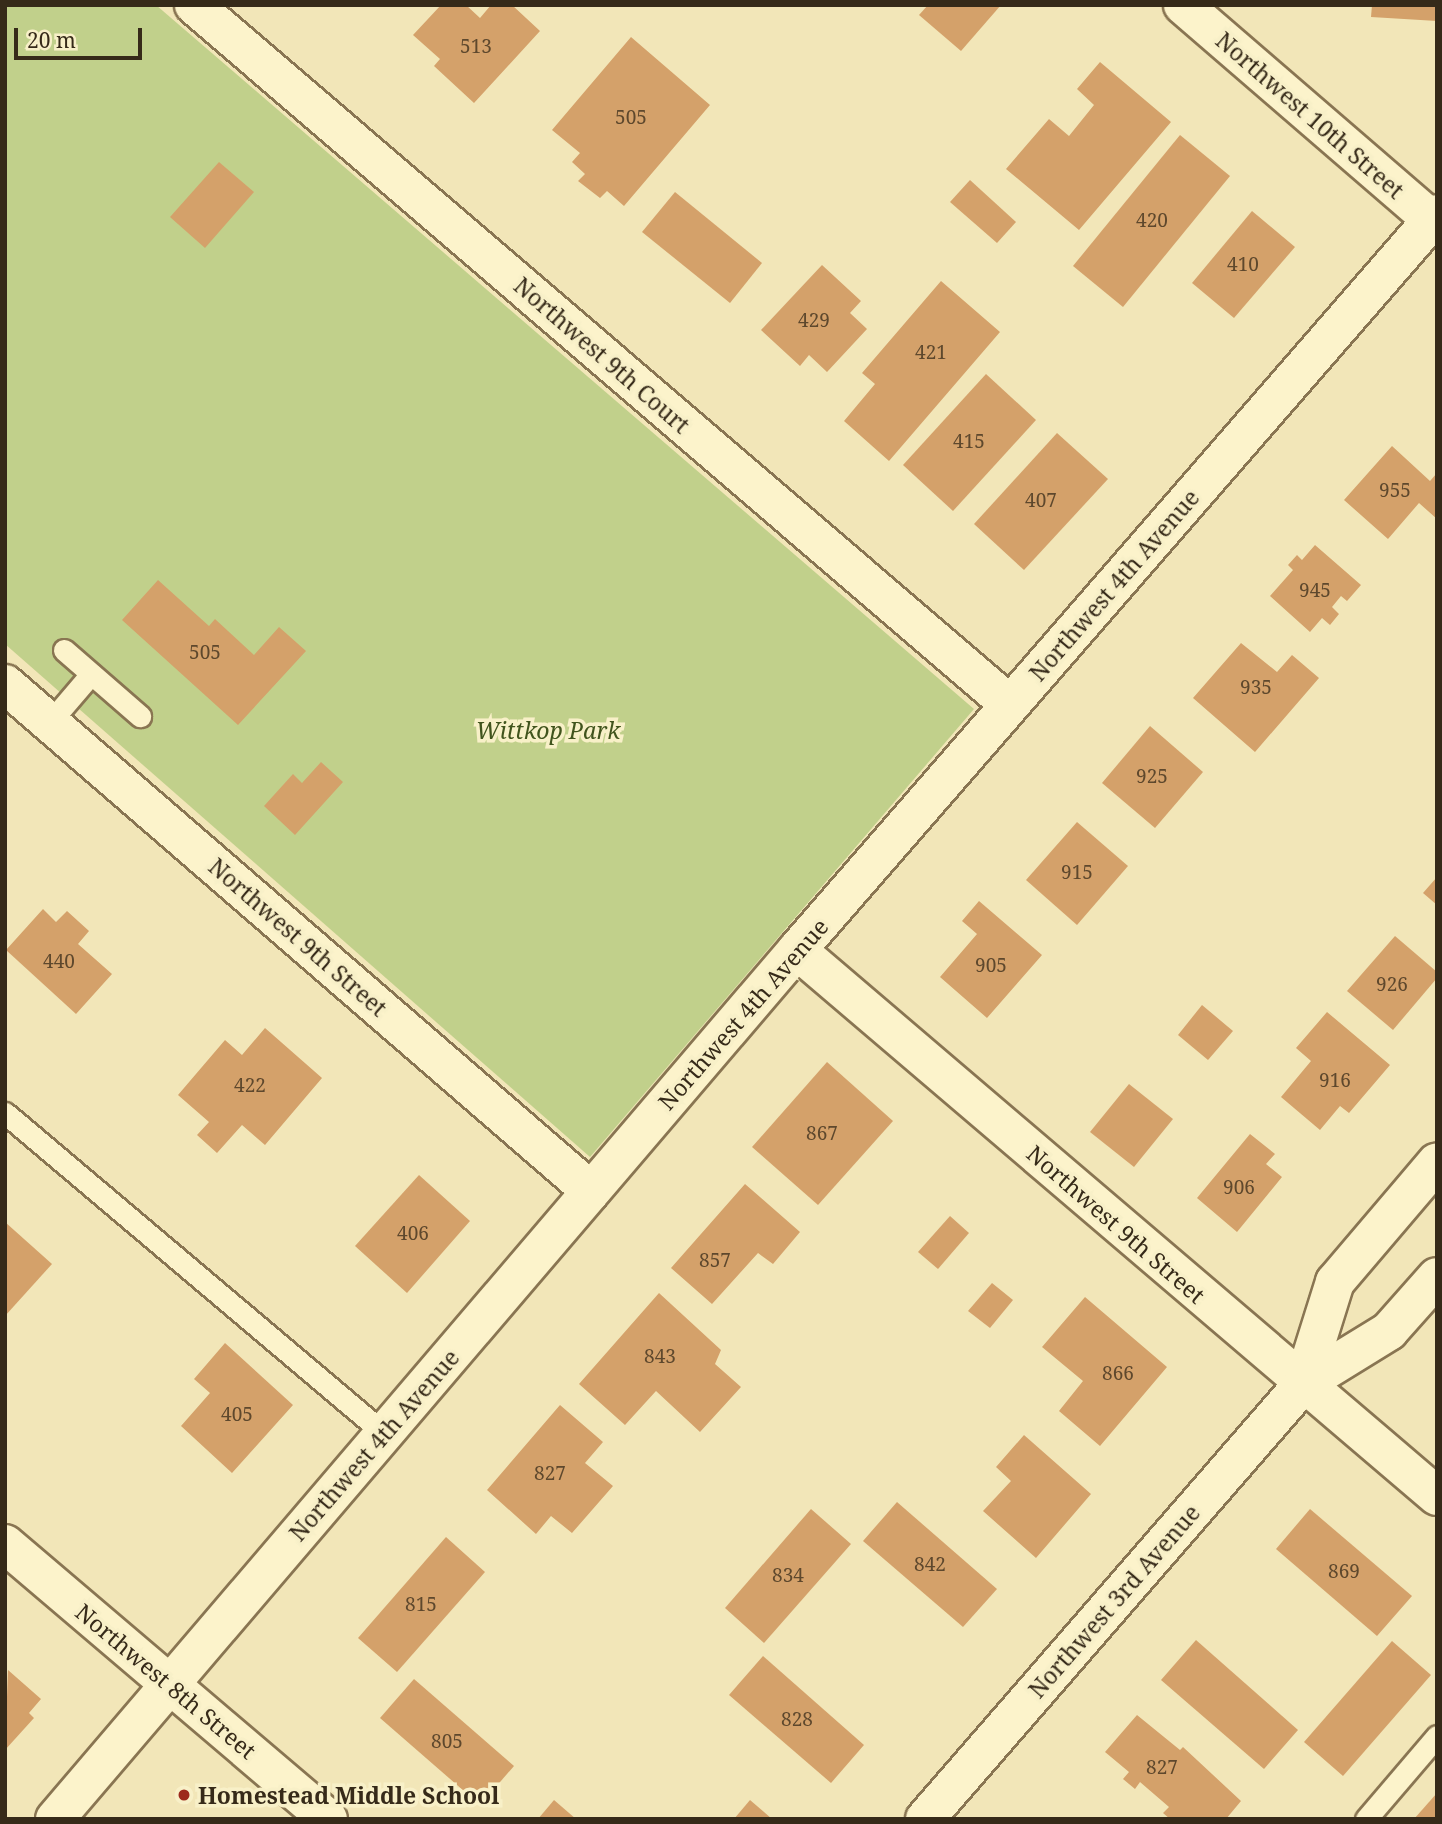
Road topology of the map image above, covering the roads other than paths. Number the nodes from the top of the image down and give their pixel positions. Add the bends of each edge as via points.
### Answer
1 (194, 5) edge
2 (1183, 5) edge
3 (1435, 219) edge
4 (64, 650) dead end
5 (91, 674) junction
6 (5, 684) edge
7 (1010, 705) junction
8 (140, 716) dead end
9 (50, 722) junction
10 (797, 950) junction
11 (5, 1113) edge
12 (1437, 1162) edge
13 (591, 1191) junction
14 (1437, 1277) edge
15 (1303, 1384) junction
16 (384, 1433) junction
17 (1437, 1496) edge
18 (5, 1544) edge
19 (169, 1684) junction
20 (1437, 1736) edge
21 (55, 1819) edge
22 (328, 1819) edge
23 (925, 1819) edge
24 (1366, 1819) edge

1 - 7 street, Northwest 9th Court
2 - 3 street, Northwest 10th Street
3 - 7 street, Northwest 4th Avenue
4 - 5 lane
5 - 8 lane
5 - 9 lane
6 - 9 street, Northwest 9th Street
7 - 10 street, Northwest 4th Avenue
9 - 13 street, Northwest 9th Street
10 - 13 street, Northwest 4th Avenue
10 - 15 street, Northwest 9th Street
11 - 16 lane
12 - 15 street, Northwest 3rd Avenue via 1335,1282
13 - 16 street, Northwest 4th Avenue
14 - 15 street, Northwest 3rd Avenue via 1389,1331
15 - 17 street, Northwest 9th Street
15 - 23 street, Northwest 3rd Avenue
16 - 19 street, Northwest 4th Avenue
18 - 19 street, Northwest 8th Street
19 - 21 street, Northwest 4th Avenue
19 - 22 street, Northwest 8th Street
20 - 24 lane

